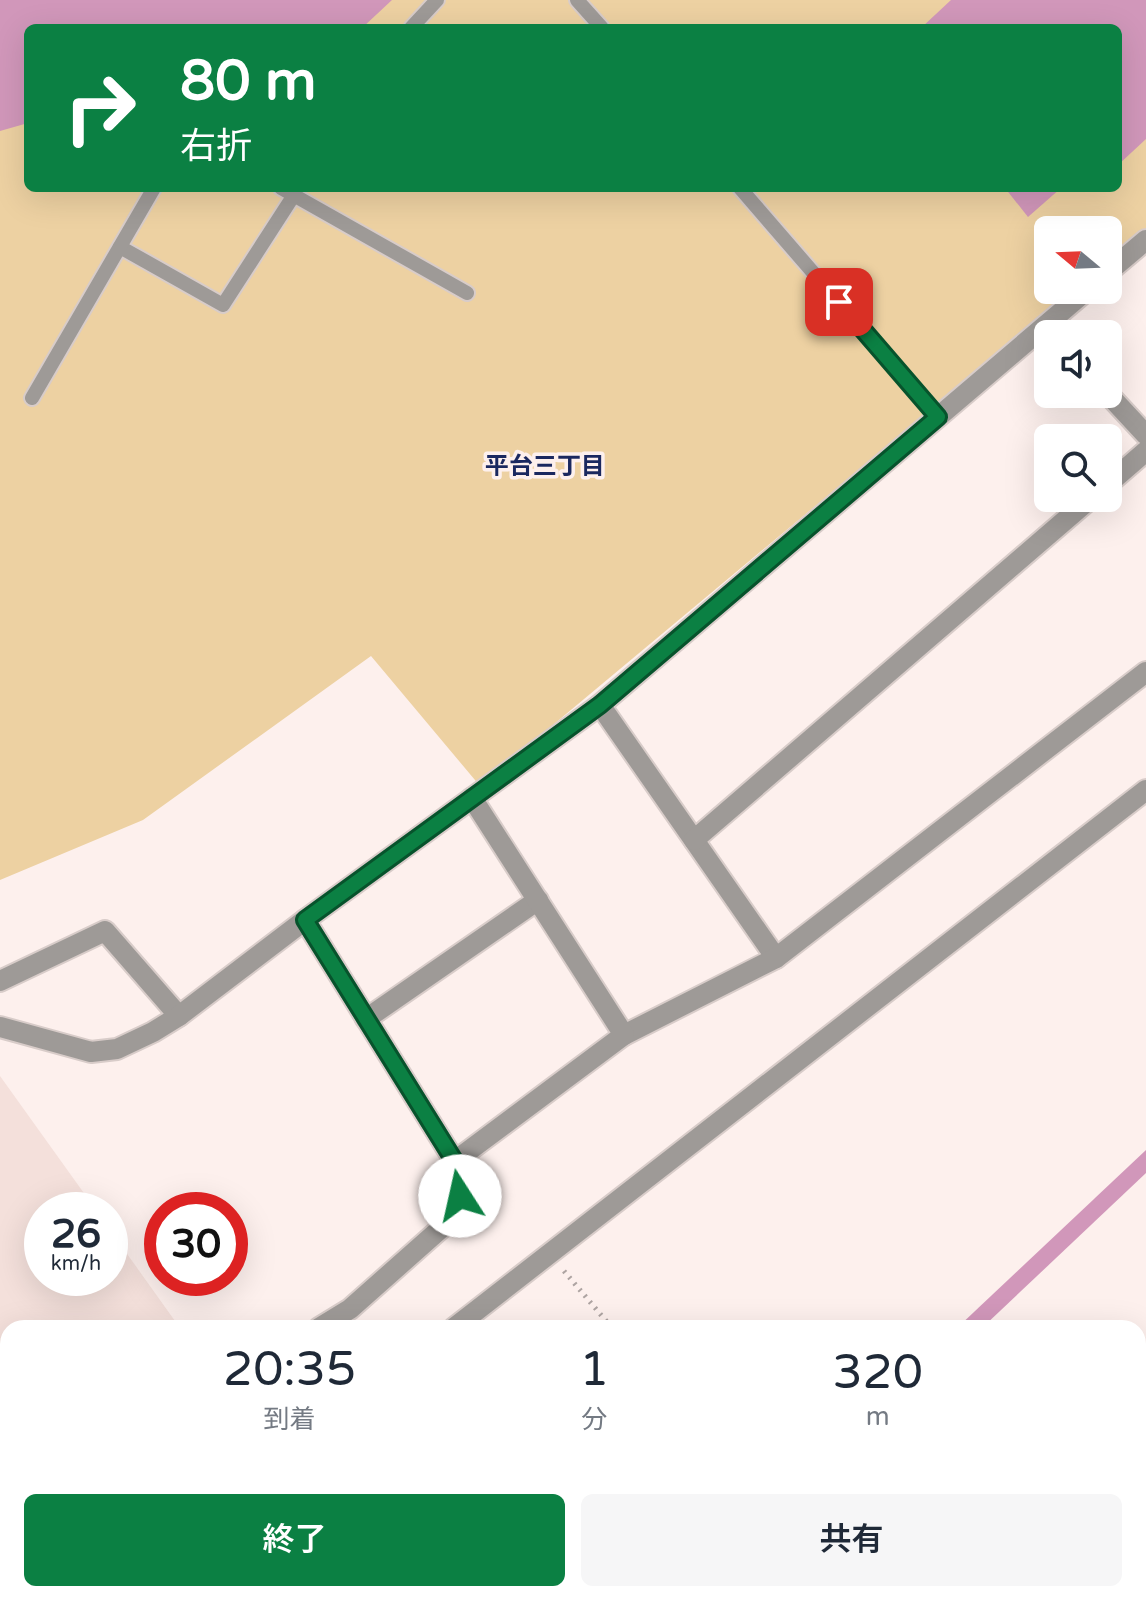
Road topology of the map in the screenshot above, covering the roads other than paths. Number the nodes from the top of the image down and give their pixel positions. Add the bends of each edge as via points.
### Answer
1 (437, 0) edge
2 (577, 0) edge
3 (415, 24) edge
4 (598, 24) edge
5 (152, 192) edge
6 (288, 192) edge
7 (743, 192) edge
8 (1146, 240) edge
9 (120, 247) junction
10 (1122, 260) edge
11 (467, 293) dead end
12 (1074, 304) edge
13 (1059, 320) edge
14 (1034, 342) edge
15 (32, 398) dead end
16 (1121, 408) edge
17 (938, 417) junction
18 (1146, 435) edge
19 (1146, 451) edge
20 (1122, 472) edge
21 (1075, 512) edge
22 (1146, 672) edge
23 (600, 705) junction
24 (1146, 790) edge
25 (472, 798) junction
26 (694, 840) junction
27 (538, 900) junction
28 (305, 920) junction
29 (776, 958) junction
30 (0, 981) edge
31 (179, 1016) junction
32 (366, 1019) junction
33 (0, 1027) edge
34 (624, 1035) junction
35 (455, 1161) junction
36 (332, 1320) edge
37 (464, 1320) edge

1 - 3 lane
2 - 4 lane
5 - 9 lane
6 - 9 lane via 223,305
6 - 11 lane
7 - 17 lane
8 - 10 street
9 - 15 lane
12 - 13 street
14 - 17 street
16 - 18 street
17 - 23 street
19 - 20 street
21 - 26 street
22 - 29 street
23 - 25 street
23 - 26 street
24 - 37 street
25 - 27 street
25 - 28 street
26 - 29 street
27 - 32 street
27 - 34 street
28 - 31 street
28 - 32 street
29 - 34 street
30 - 31 street via 105,931
31 - 33 street via 117,1049 91,1052
32 - 35 street
34 - 35 street
35 - 36 street via 465,1178 456,1215

